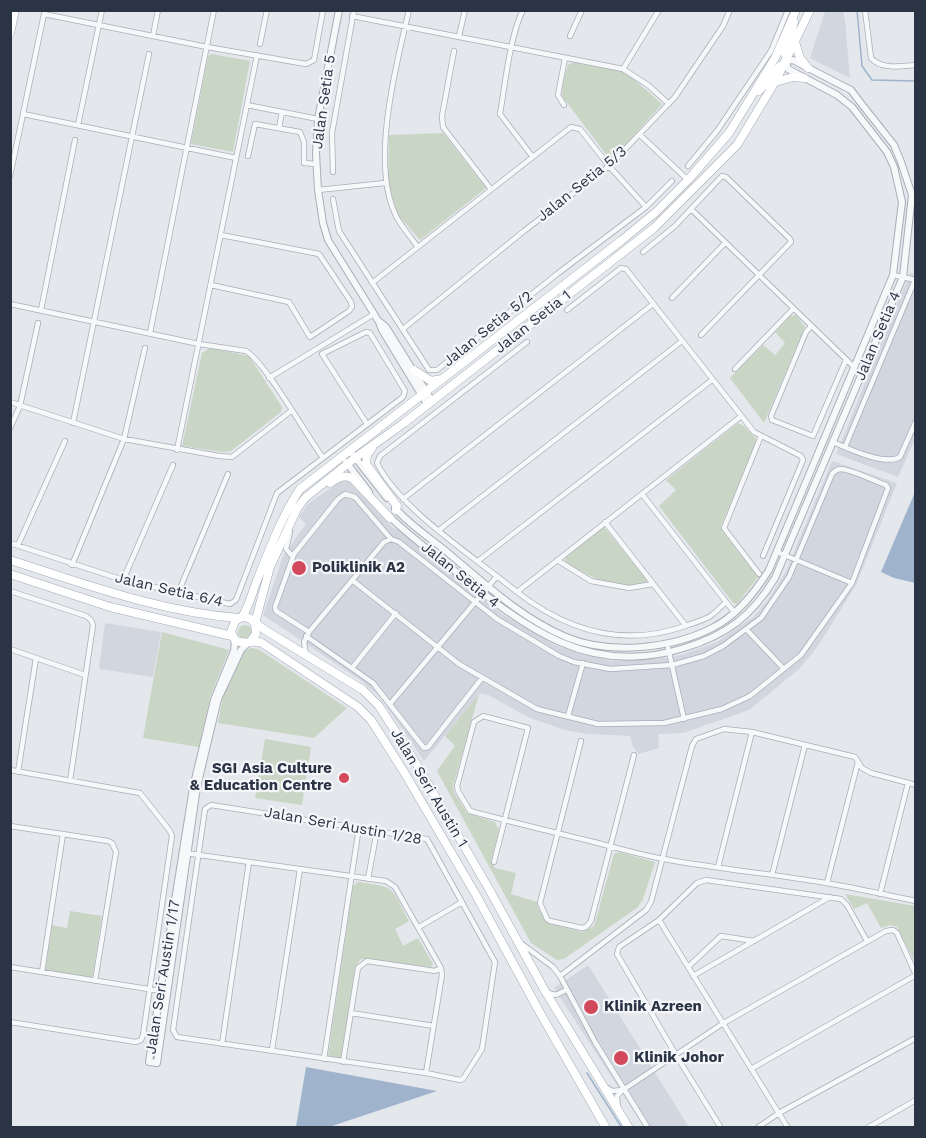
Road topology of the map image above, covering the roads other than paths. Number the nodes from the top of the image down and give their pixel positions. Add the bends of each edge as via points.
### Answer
1 (15, 10) edge
2 (102, 10) edge
3 (158, 10) edge
4 (214, 10) edge
5 (267, 10) edge
6 (323, 10) edge
7 (339, 10) edge
8 (409, 10) edge
9 (465, 10) edge
10 (523, 10) edge
11 (582, 10) edge
12 (659, 10) edge
13 (730, 10) edge
14 (788, 10) edge
15 (810, 10) edge
16 (865, 10) edge
17 (796, 11) edge
18 (44, 12) edge
19 (353, 13) edge
20 (99, 24) junction
21 (405, 26) junction
22 (10, 33) edge
23 (153, 36) junction
24 (459, 36) junction
25 (570, 36) dead end
26 (795, 42) junction
27 (260, 44) dead end
28 (207, 47) junction
29 (513, 47) junction
30 (454, 51) dead end
31 (149, 54) dead end
32 (257, 56) junction
33 (565, 58) junction
34 (786, 61) junction
35 (915, 65) edge
36 (808, 68) junction
37 (623, 69) junction
38 (804, 78) junction
39 (775, 82) junction
40 (669, 104) junction
41 (746, 104) junction
42 (247, 105) junction
43 (564, 105) dead end
44 (282, 112) junction
45 (23, 114) junction
46 (318, 119) junction
47 (78, 125) junction
48 (279, 128) junction
49 (640, 135) junction
50 (133, 137) junction
51 (75, 140) dead end
52 (187, 148) junction
53 (248, 156) dead end
54 (532, 156) junction
55 (236, 158) junction
56 (316, 164) junction
57 (609, 166) junction
58 (688, 166) dead end
59 (712, 171) junction
60 (333, 172) dead end
61 (10, 176) edge
62 (688, 180) junction
63 (672, 181) dead end
64 (386, 183) junction
65 (490, 188) junction
66 (318, 190) junction
67 (333, 199) dead end
68 (682, 202) junction
69 (646, 207) junction
70 (691, 209) junction
71 (221, 235) junction
72 (725, 243) junction
73 (417, 246) junction
74 (643, 252) dead end
75 (759, 274) junction
76 (893, 275) junction
77 (903, 277) junction
78 (915, 280) edge
79 (372, 283) junction
80 (211, 285) junction
81 (672, 298) dead end
82 (10, 304) edge
83 (653, 304) junction
84 (793, 309) junction
85 (41, 310) junction
86 (567, 310) dead end
87 (374, 314) junction
88 (93, 322) junction
89 (380, 322) junction
90 (38, 323) dead end
91 (810, 326) junction
92 (403, 329) junction
93 (150, 333) junction
94 (701, 334) dead end
95 (682, 341) junction
96 (527, 342) dead end
97 (199, 344) junction
98 (145, 348) dead end
99 (846, 360) junction
100 (854, 367) junction
101 (735, 369) dead end
102 (414, 370) junction
103 (269, 378) junction
104 (445, 378) junction
105 (712, 380) junction
106 (424, 394) junction
107 (10, 402) edge
108 (430, 403) junction
109 (20, 405) junction
110 (291, 411) junction
111 (740, 417) junction
112 (915, 421) edge
113 (73, 423) junction
114 (404, 423) junction
115 (367, 424) junction
116 (10, 428) edge
117 (761, 436) junction
118 (124, 439) junction
119 (65, 441) dead end
120 (833, 442) junction
121 (845, 447) junction
122 (177, 450) junction
123 (353, 455) junction
124 (323, 458) junction
125 (345, 461) junction
126 (173, 465) dead end
127 (228, 474) dead end
128 (642, 494) junction
129 (305, 498) junction
130 (403, 499) junction
131 (396, 510) junction
132 (294, 515) junction
133 (390, 518) junction
134 (605, 522) junction
135 (439, 530) junction
136 (391, 539) junction
137 (10, 543) edge
138 (18, 545) junction
139 (777, 552) junction
140 (763, 556) dead end
141 (786, 556) junction
142 (293, 557) junction
143 (10, 560) edge
144 (557, 560) junction
145 (797, 560) junction
146 (478, 561) junction
147 (72, 565) junction
148 (10, 574) edge
149 (759, 574) dead end
150 (497, 576) junction
151 (123, 580) junction
152 (352, 580) junction
153 (852, 583) junction
154 (653, 584) junction
155 (488, 586) junction
156 (10, 591) edge
157 (517, 592) junction
158 (178, 593) junction
159 (482, 593) junction
160 (726, 602) junction
161 (474, 603) junction
162 (734, 612) junction
163 (396, 614) junction
164 (240, 618) junction
165 (255, 623) junction
166 (686, 626) junction
167 (747, 630) junction
168 (306, 637) junction
169 (234, 638) junction
170 (249, 642) junction
171 (667, 644) junction
172 (438, 647) junction
173 (10, 649) edge
174 (669, 653) junction
175 (307, 656) junction
176 (36, 658) junction
177 (583, 663) junction
178 (672, 665) junction
179 (352, 668) junction
180 (784, 669) junction
181 (85, 675) junction
182 (482, 678) junction
183 (390, 704) junction
184 (568, 716) junction
185 (684, 719) junction
186 (752, 732) junction
187 (581, 741) dead end
188 (805, 745) junction
189 (634, 755) dead end
190 (858, 762) junction
191 (10, 770) edge
192 (18, 772) junction
193 (70, 781) junction
194 (908, 783) junction
195 (915, 785) edge
196 (505, 820) junction
197 (10, 825) edge
198 (359, 827) junction
199 (376, 830) junction
200 (558, 833) junction
201 (63, 834) junction
202 (611, 846) junction
203 (185, 853) junction
204 (198, 855) junction
205 (663, 859) junction
206 (249, 862) junction
207 (494, 862) dead end
208 (718, 867) junction
209 (300, 869) junction
210 (772, 875) junction
211 (351, 877) junction
212 (368, 879) junction
213 (827, 883) junction
214 (880, 894) junction
215 (830, 897) junction
216 (915, 901) edge
217 (462, 903) junction
218 (659, 920) junction
219 (419, 927) junction
220 (518, 941) junction
221 (754, 941) junction
222 (867, 941) junction
223 (10, 967) edge
224 (441, 968) junction
225 (688, 968) junction
226 (42, 972) junction
227 (915, 975) edge
228 (560, 976) junction
229 (693, 976) junction
230 (95, 981) junction
231 (150, 990) junction
232 (567, 990) junction
233 (545, 991) junction
234 (164, 992) junction
235 (552, 1002) junction
236 (539, 1011) junction
237 (351, 1013) junction
238 (10, 1022) edge
239 (722, 1024) junction
240 (434, 1026) junction
241 (915, 1038) edge
242 (222, 1044) junction
243 (272, 1050) junction
244 (676, 1055) junction
245 (324, 1059) junction
246 (344, 1062) junction
247 (751, 1069) junction
248 (426, 1073) junction
249 (601, 1083) junction
250 (623, 1090) junction
251 (915, 1100) edge
252 (618, 1110) junction
253 (779, 1113) junction
254 (606, 1128) edge
255 (629, 1128) edge
256 (648, 1128) edge
257 (721, 1128) edge
258 (757, 1128) edge
259 (788, 1128) edge
260 (867, 1128) edge

1 - 22 main road
2 - 20 street
3 - 23 street
4 - 28 street
5 - 27 street
6 - 32 street via 312,63
7 - 46 street, Jalan Setia 5
8 - 21 street
9 - 24 street
10 - 29 street
11 - 25 street
12 - 37 street
13 - 40 street, Jalan Setia 5/3
14 - 58 street via 771,51 717,131
15 - 26 main road, Jalan Setia 1
16 - 35 street via 871,58 881,65
17 - 34 main road
17 - 41 main road, Jalan Setia 1 via 775,58
18 - 20 street
18 - 45 street
19 - 21 street
19 - 60 street via 332,133
20 - 23 street
20 - 47 street
21 - 24 street
21 - 64 street via 385,133
23 - 28 street
24 - 29 street
26 - 34 main road, Jalan Setia 1
26 - 36 main road
28 - 32 street
28 - 52 street
29 - 33 street
29 - 54 street via 500,114
30 - 65 street via 443,127
31 - 50 street
32 - 42 street
33 - 37 street
33 - 43 street via 558,95
34 - 36 street, Jalan Setia 4 via 793,60
34 - 38 street, Jalan Setia 4 via 788,69
34 - 39 main road, Jalan Setia 1
34 - 41 main road
36 - 77 street, Jalan Setia 4 via 850,90 894,145 902,162 912,195
37 - 40 street
38 - 39 main road
38 - 76 street, Jalan Setia 4 via 852,107 894,167 902,202
39 - 59 main road, Jalan Setia 1 via 736,145
40 - 49 street, Jalan Setia 5/3
41 - 62 main road, Jalan Setia 1 via 729,134
42 - 44 street
42 - 55 street
44 - 46 street
44 - 48 street
45 - 47 street
45 - 61 street
46 - 56 street, Jalan Setia 5
47 - 50 street
48 - 53 street via 255,124
48 - 56 street via 300,132 304,163
49 - 57 street, Jalan Setia 5/3
49 - 62 street
50 - 52 street
50 - 88 street
51 - 85 street
52 - 55 street
52 - 93 street
54 - 57 street via 571,127 577,127
54 - 65 street
55 - 71 street
56 - 66 street, Jalan Setia 5
57 - 69 street
57 - 92 street, Jalan Setia 5/3
59 - 62 main road via 700,181
59 - 68 main road, Jalan Setia 1
62 - 68 main road via 688,192
62 - 104 main road, Jalan Setia 1 via 622,240
63 - 69 street, Jalan Setia 5/2
64 - 66 street
64 - 73 street via 396,216
65 - 73 street
66 - 87 street, Jalan Setia 5 via 328,240
67 - 79 street, Jalan Setia 5/2 via 339,231
68 - 108 main road, Jalan Setia 1
69 - 92 street, Jalan Setia 5/2 via 437,370 429,370
70 - 72 street
70 - 74 street
70 - 75 street via 722,176 726,177 790,239
71 - 80 street
71 - 80 street via 320,254 351,307 310,337 289,302
72 - 75 street
72 - 81 street
73 - 79 street
75 - 84 street
75 - 94 street
76 - 77 street
76 - 100 street, Jalan Setia 4
77 - 78 street
77 - 120 street, Jalan Setia 4
78 - 121 street
79 - 92 street, Jalan Setia 5/2
80 - 97 street
82 - 85 street
83 - 86 street via 624,267
83 - 95 street
83 - 130 street
84 - 91 street
84 - 101 street
85 - 88 street
87 - 89 street, Jalan Setia 5
87 - 103 street
88 - 93 street
88 - 113 street
89 - 102 street, Jalan Setia 5
89 - 106 street, Jalan Setia 5
90 - 109 street
91 - 99 street
91 - 99 street via 772,420 813,436
93 - 97 street
95 - 105 street
95 - 135 street
96 - 130 street via 380,456 378,466
97 - 103 street via 246,351
97 - 122 street
98 - 118 street
99 - 100 street
100 - 139 street, Jalan Setia 4
102 - 104 main road via 431,381
102 - 106 street, Jalan Setia 5
103 - 110 street
104 - 106 main road, Jalan Setia 1
105 - 111 street
105 - 146 street
106 - 108 street, Jalan Setia 5
106 - 123 main road, Jalan Setia 1
107 - 109 street
108 - 114 main road, Jalan Setia 1
109 - 113 street
109 - 116 street
110 - 122 street via 232,456
110 - 124 street
111 - 117 street
111 - 128 street
112 - 121 street via 900,457 895,460
113 - 118 street
114 - 123 main road, Jalan Setia 1
114 - 131 main road via 370,449 366,464
115 - 115 street, Jalan Setia 6/4 via 322,354 363,332 370,333 405,391
115 - 124 street, Jalan Setia 6/4
117 - 140 street via 803,460
117 - 149 street via 724,526
118 - 122 street
118 - 147 street
119 - 138 street
120 - 121 street
120 - 141 street, Jalan Setia 4
123 - 125 main road, Jalan Setia 1
123 - 131 street, Jalan Setia 4
124 - 158 street, Jalan Setia 6/4 via 277,493 237,600 230,604
125 - 129 main road, Jalan Setia 1
125 - 133 street, Jalan Setia 4
125 - 164 main road, Jalan Setia 1 via 300,489 289,506 248,608
126 - 151 street
127 - 158 street
128 - 134 street
128 - 160 street
129 - 132 main road, Jalan Setia 1
129 - 133 main road via 346,475
130 - 135 street
131 - 155 street, Jalan Setia 4
132 - 142 street via 285,546
132 - 165 main road, Jalan Setia 1 via 270,567
133 - 159 street, Jalan Setia 4
134 - 144 street
134 - 154 street
135 - 146 street
136 - 142 street via 355,496 345,494
136 - 152 street via 384,542
136 - 161 street
137 - 138 street, Jalan Setia 6/4
138 - 147 street, Jalan Setia 6/4
139 - 141 street
139 - 162 street, Jalan Setia 4 via 759,586
141 - 145 street
141 - 174 street, Jalan Setia 4 via 766,594 740,621 715,637
142 - 168 street via 275,609
143 - 164 main road via 113,593 211,616
144 - 154 street via 591,581 629,588
144 - 157 street
145 - 153 street
145 - 153 street via 835,470 886,485 888,491
145 - 167 street via 761,618
146 - 150 street
147 - 151 street, Jalan Setia 6/4
148 - 169 main road via 110,607
150 - 155 street
150 - 157 street
151 - 158 street, Jalan Setia 6/4
152 - 163 street
152 - 168 street
153 - 180 street via 801,655
154 - 166 street
155 - 159 street
155 - 171 street, Jalan Setia 4 via 509,604 566,637 617,647
156 - 181 street via 91,620
157 - 166 street via 573,625 614,636 662,634
159 - 161 street
159 - 174 street, Jalan Setia 4 via 505,612 580,651 612,658
160 - 162 street
160 - 166 street via 709,617
161 - 172 street
161 - 177 street via 540,646
162 - 171 street, Jalan Setia 4 via 713,628
163 - 172 street
163 - 179 street
164 - 165 main road
164 - 169 main road via 233,624
165 - 170 main road via 256,634
165 - 175 main road, Jalan Seri Austin 1
167 - 178 street via 704,656
167 - 180 street
168 - 175 street
168 - 179 street
169 - 170 main road
169 - 203 street, Jalan Seri Austin 1/17 via 234,651 214,700 193,788
170 - 203 street, Jalan Seri Austin 1/17 via 241,650 218,699
170 - 236 main road, Jalan Seri Austin 1 via 262,643 358,707 371,720 405,772
171 - 174 street
172 - 182 street
172 - 183 street
173 - 176 street
174 - 178 street
175 - 220 main road, Jalan Seri Austin 1 via 363,690 379,706
176 - 181 street
176 - 192 street
177 - 178 street via 610,669
177 - 184 street
178 - 185 street
179 - 183 street via 373,683
180 - 185 street via 750,696 722,709
181 - 193 street
182 - 183 street via 428,747 424,748 406,728
182 - 184 street via 537,709
184 - 185 street via 598,724
186 - 188 street
186 - 205 street via 724,729 696,739
186 - 208 street
187 - 200 street
188 - 190 street via 855,757
188 - 210 street
189 - 202 street
190 - 194 street via 871,773
190 - 213 street
191 - 192 street
192 - 193 street
193 - 231 street via 140,793 172,836
194 - 195 street
194 - 214 street
196 - 196 street via 528,728 483,716 474,722 458,791 470,811
196 - 200 street
196 - 207 street
197 - 201 street
198 - 199 street, Jalan Seri Austin 1/28
198 - 204 street, Jalan Seri Austin 1/28 via 212,805 205,809
198 - 211 street
199 - 212 street
199 - 217 street, Jalan Seri Austin 1/28 via 427,839
200 - 202 street
200 - 202 street via 540,903 550,921 582,928 589,924
201 - 226 street
201 - 230 street via 108,841 115,847
202 - 205 street
203 - 204 street
203 - 234 street, Jalan Seri Austin 1/17
204 - 206 street
204 - 242 street via 173,1030 177,1037
205 - 208 street
205 - 228 street via 646,910
206 - 209 street
206 - 242 street
208 - 210 street
209 - 211 street
209 - 243 street
210 - 213 street
211 - 212 street
211 - 245 street
212 - 219 street via 386,881 395,887
213 - 214 street
214 - 216 street
215 - 218 street via 703,880
215 - 221 street
215 - 222 street via 844,901
217 - 219 street
217 - 248 street, Jalan Seri Austin 1/28 via 495,962 482,1049 463,1079
218 - 225 street
218 - 244 street via 619,947 617,954
219 - 224 street
220 - 228 street
220 - 233 main road, Jalan Seri Austin 1
221 - 225 street via 721,936
221 - 229 street
222 - 227 street via 886,931 896,932
222 - 239 street
223 - 226 street
224 - 237 street via 435,971 361,964
224 - 240 street
225 - 229 street
226 - 230 street
227 - 247 street
228 - 232 street
229 - 239 street
230 - 231 street
231 - 234 street
231 - 238 street via 143,1035 136,1042
232 - 233 street via 556,995
232 - 250 street
233 - 235 main road, Jalan Seri Austin 1
234 - 234 street, Jalan Seri Austin 1/17 via 157,1063 149,1062
235 - 236 main road
235 - 249 main road, Jalan Seri Austin 1
236 - 254 main road, Jalan Seri Austin 1
237 - 240 street
237 - 246 street
239 - 244 street
239 - 247 street
240 - 248 street
241 - 253 street
242 - 243 street
243 - 245 street
244 - 250 street
244 - 257 street
245 - 246 street
246 - 248 street
247 - 253 street
249 - 250 street via 612,1091
249 - 252 main road, Jalan Seri Austin 1
250 - 252 street via 617,1096
250 - 256 street
251 - 260 street
252 - 255 main road, Jalan Seri Austin 1
253 - 258 street
253 - 259 street

